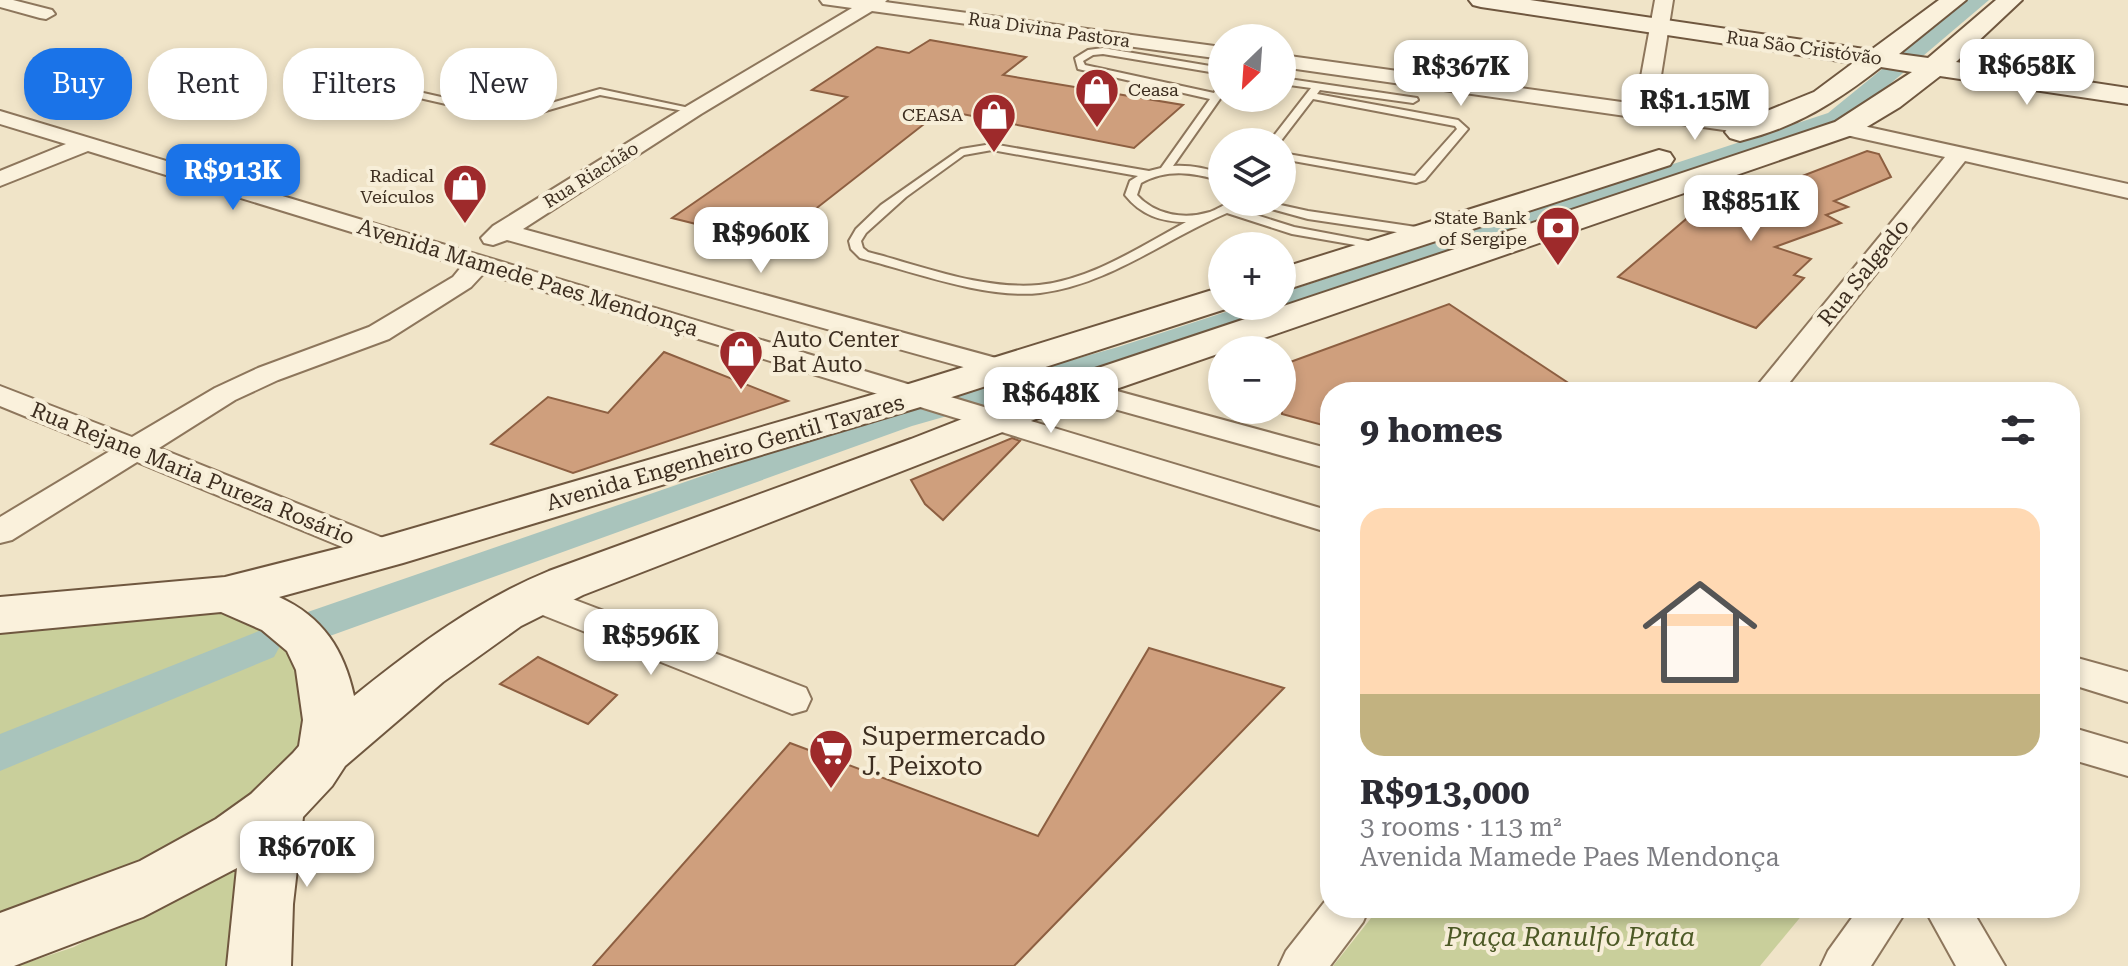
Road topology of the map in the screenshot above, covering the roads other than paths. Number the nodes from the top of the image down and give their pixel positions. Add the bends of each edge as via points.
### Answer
1 (829, 0) edge
2 (1481, 0) edge
3 (1664, 0) edge
4 (1954, 0) edge
5 (2010, 0) edge
6 (0, 2) edge
7 (874, 3) edge
8 (46, 14) dead end
9 (1658, 27) junction
10 (1208, 51) edge
11 (1877, 59) junction
12 (1296, 63) edge
13 (1931, 66) junction
14 (1208, 69) edge
15 (1296, 85) edge
16 (1208, 91) edge
17 (1314, 91) junction
18 (424, 96) edge
19 (2128, 96) edge
20 (1413, 100) dead end
21 (1208, 109) edge
22 (694, 110) junction
23 (1645, 111) junction
24 (0, 117) edge
25 (1285, 128) edge
26 (1752, 128) junction
27 (1845, 128) junction
28 (88, 143) junction
29 (1960, 153) junction
30 (1296, 159) edge
31 (1165, 170) junction
32 (1148, 174) junction
33 (1208, 174) edge
34 (0, 179) edge
35 (2128, 191) edge
36 (1296, 212) edge
37 (1208, 215) edge
38 (1208, 216) edge
39 (1256, 216) edge
40 (502, 231) junction
41 (1432, 234) junction
42 (1385, 247) junction
43 (480, 261) junction
44 (1296, 276) edge
45 (1208, 304) edge
46 (1014, 370) junction
47 (1775, 382) edge
48 (1071, 388) junction
49 (0, 395) edge
50 (920, 398) junction
51 (995, 419) junction
52 (133, 449) junction
53 (1320, 456) edge
54 (1320, 519) edge
55 (0, 532) edge
56 (386, 552) junction
57 (225, 594) junction
58 (533, 597) junction
59 (0, 615) edge
60 (2080, 673) edge
61 (2128, 687) edge
62 (792, 699) dead end
63 (2080, 746) edge
64 (326, 750) junction
65 (2128, 760) edge
66 (275, 811) junction
67 (1339, 918) edge
68 (1879, 918) edge
69 (1952, 918) edge
70 (0, 942) edge
71 (259, 966) edge
72 (1302, 966) edge
73 (1844, 966) edge
74 (1982, 966) edge

1 - 7 street, Rua Divina Pastora
2 - 9 main road, Rua São Cristóvão
3 - 9 street
4 - 11 main road
5 - 13 main road
6 - 8 street
7 - 10 street, Rua Divina Pastora
7 - 22 street, Rua Riachão
9 - 11 main road, Rua São Cristóvão
9 - 23 street
11 - 13 main road, Rua São Cristóvão
11 - 26 main road via 1824,98
12 - 23 street
13 - 19 main road, Rua São Cristóvão
13 - 27 main road via 1876,112
14 - 16 lane via 1103,51 1078,60 1081,67
15 - 17 lane
17 - 20 lane
17 - 25 lane
17 - 30 lane via 1458,123 1463,129 1416,180
18 - 22 lane via 503,114 600,92
21 - 31 lane
22 - 40 street, Rua Riachão
23 - 26 street
24 - 28 street, Avenida Mamede Paes Mendonça
26 - 41 main road
27 - 29 street
27 - 48 main road
28 - 34 street
28 - 43 street, Avenida Mamede Paes Mendonça
29 - 35 street
29 - 47 street, Rua Salgado
31 - 32 lane
31 - 33 lane
32 - 37 lane via 1131,189 1141,206 1172,217
32 - 38 lane via 992,147 971,149 867,224 856,236 857,249 864,255 1005,288 1038,289 1087,275
36 - 41 lane
39 - 42 lane via 1292,230
40 - 43 street, Rua Riachão via 479,253
40 - 46 street, Avenida Mamede Paes Mendonça
41 - 42 main road
42 - 44 main road
43 - 50 street, Avenida Mamede Paes Mendonça
43 - 52 street, Rua Riachão via 462,282 379,333 246,383
45 - 46 main road, Avenida Engenheiro Gentil Tavares
46 - 48 street, Avenida Mamede Paes Mendonça
46 - 50 main road, Avenida Engenheiro Gentil Tavares
48 - 51 main road
48 - 53 street, Avenida Mamede Paes Mendonça
49 - 52 street, Rua Rejane Maria Pureza Rosário
50 - 51 street, Avenida Mamede Paes Mendonça
50 - 56 main road, Avenida Engenheiro Gentil Tavares
51 - 54 street, Avenida Mamede Paes Mendonça
51 - 58 main road
52 - 55 street, Rua Riachão
52 - 56 street, Rua Rejane Maria Pureza Rosário
56 - 57 main road, Avenida Engenheiro Gentil Tavares
57 - 59 main road, Avenida Engenheiro Gentil Tavares
57 - 64 main road, Avenida Engenheiro Gentil Tavares via 282,617 318,659 329,708
58 - 62 street
58 - 64 main road via 444,654
60 - 61 street
63 - 65 street
64 - 66 main road
66 - 70 main road via 215,850 128,894
66 - 71 main road
67 - 72 street
68 - 73 street
69 - 74 street

